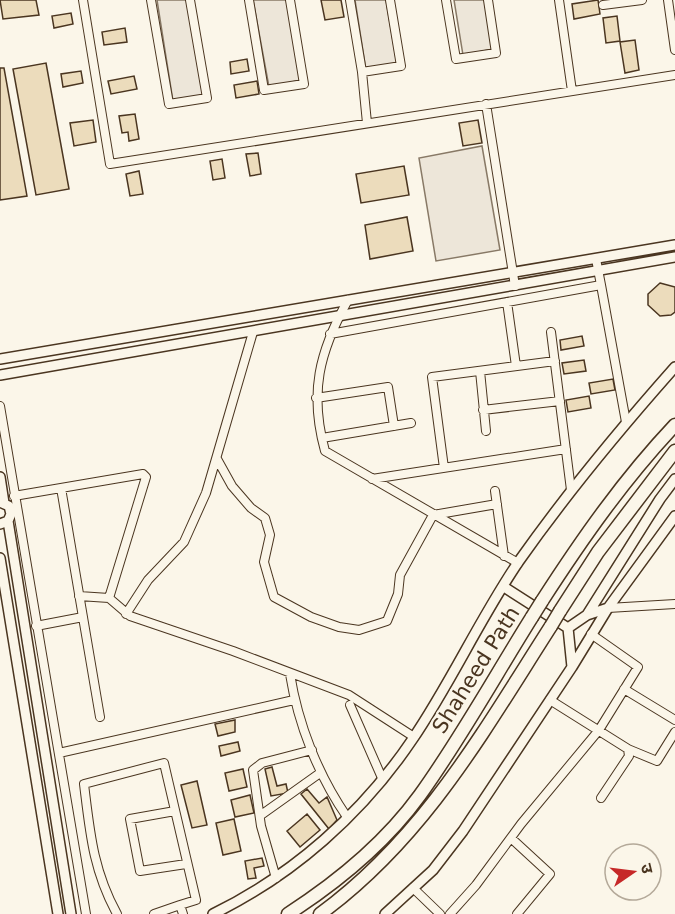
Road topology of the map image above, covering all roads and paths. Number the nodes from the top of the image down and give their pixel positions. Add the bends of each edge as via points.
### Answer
1 (83, 0) edge
2 (151, 0) edge
3 (190, 0) edge
4 (249, 0) edge
5 (290, 0) edge
6 (350, 0) edge
7 (390, 0) edge
8 (446, 0) edge
9 (488, 0) edge
10 (559, 0) edge
11 (637, 0) edge
12 (668, 0) edge
13 (603, 6) dead end
14 (675, 50) edge
15 (362, 72) junction
16 (675, 75) edge
17 (572, 91) junction
18 (486, 104) junction
19 (367, 123) junction
20 (675, 245) edge
21 (675, 257) edge
22 (596, 259) junction
23 (599, 271) junction
24 (513, 273) junction
25 (601, 285) junction
26 (515, 286) junction
27 (348, 300) junction
28 (507, 302) junction
29 (277, 312) junction
30 (339, 317) junction
31 (279, 327) junction
32 (253, 332) junction
33 (551, 332) dead end
34 (330, 334) junction
35 (0, 359) edge
36 (555, 361) junction
37 (516, 366) junction
38 (675, 367) edge
39 (480, 371) junction
40 (0, 375) edge
41 (316, 398) junction
42 (560, 401) junction
43 (0, 406) edge
44 (483, 410) junction
45 (411, 423) dead end
46 (626, 423) junction
47 (675, 425) edge
48 (394, 426) junction
49 (486, 431) dead end
50 (322, 438) junction
51 (566, 449) junction
52 (675, 451) edge
53 (217, 459) junction
54 (444, 468) junction
55 (0, 477) edge
56 (372, 479) junction
57 (675, 479) edge
58 (61, 488) junction
59 (571, 490) junction
60 (495, 491) dead end
61 (14, 496) junction
62 (2, 502) edge
63 (497, 504) junction
64 (433, 515) junction
65 (675, 516) edge
66 (4, 522) edge
67 (504, 555) junction
68 (0, 558) edge
69 (518, 563) junction
70 (611, 575) junction
71 (625, 585) junction
72 (504, 587) junction
73 (80, 596) junction
74 (110, 598) junction
75 (675, 604) edge
76 (608, 608) junction
77 (126, 614) junction
78 (587, 615) junction
79 (83, 617) junction
80 (36, 626) junction
81 (568, 628) junction
82 (591, 634) junction
83 (572, 667) junction
84 (290, 674) junction
85 (624, 689) junction
86 (294, 700) junction
87 (550, 700) junction
88 (350, 705) dead end
89 (100, 717) dead end
90 (675, 720) edge
91 (599, 730) junction
92 (675, 732) edge
93 (414, 737) junction
94 (628, 748) junction
95 (312, 750) junction
96 (58, 753) junction
97 (320, 773) junction
98 (382, 778) junction
99 (601, 798) dead end
100 (175, 811) junction
101 (261, 815) junction
102 (347, 817) junction
103 (512, 839) junction
104 (186, 864) junction
105 (276, 878) junction
106 (413, 888) junction
107 (181, 910) edge
108 (58, 914) edge
109 (71, 914) edge
110 (86, 914) edge
111 (117, 914) edge
112 (154, 914) edge
113 (213, 914) edge
114 (288, 914) edge
115 (320, 914) edge
116 (385, 914) edge
117 (440, 914) edge
118 (450, 914) edge
119 (517, 914) edge

1 - 19 street via 110,164
2 - 3 street via 169,104 207,98
4 - 5 street via 264,90 304,84
6 - 15 street
7 - 15 street via 401,66
8 - 9 street via 456,59 496,53
10 - 17 street
11 - 13 street
12 - 14 street
15 - 19 street
16 - 17 street
17 - 18 street
18 - 19 street
18 - 24 street
20 - 22 street
21 - 23 street
22 - 23 street
22 - 24 street
23 - 25 street
23 - 26 street
24 - 26 street
24 - 27 street
25 - 28 street
25 - 46 street
26 - 30 street
27 - 29 street
27 - 30 street
28 - 34 street
28 - 37 street
29 - 31 street
29 - 35 street
30 - 31 street
30 - 34 street
31 - 32 street
32 - 40 street
32 - 53 street
33 - 36 street
34 - 41 street
36 - 37 street
36 - 42 street
37 - 39 street
38 - 46 street
39 - 44 street
39 - 54 street via 432,377
41 - 48 street via 388,387
41 - 50 street
42 - 44 street
42 - 51 street
43 - 61 street
44 - 49 street
45 - 48 street
46 - 59 street
47 - 114 highway, Shaheed Path, bridge via 642,460 585,535 419,796 329,888
48 - 50 street
50 - 56 street via 325,451
51 - 54 street
51 - 59 street
52 - 115 highway, Shaheed Path, bridge via 598,552 451,781 401,843
53 - 64 street via 232,486 265,518 270,535 264,562 274,597 339,627 359,630 387,621 398,594 400,575
53 - 77 street via 184,542 148,580
54 - 56 street
55 - 62 street
56 - 64 street
57 - 70 street
58 - 61 street
58 - 73 street
58 - 74 street via 143,474 146,477
59 - 69 street
60 - 63 street
61 - 80 street
62 - 66 street via 11,510
63 - 64 street
63 - 67 street
64 - 67 street
65 - 71 street
66 - 109 street
67 - 69 street
68 - 108 street
69 - 72 street
70 - 71 street
70 - 78 street
71 - 76 street
72 - 81 street
72 - 93 street
73 - 74 street
73 - 79 street
74 - 77 street
75 - 76 street
76 - 78 street
76 - 82 street
77 - 84 street
78 - 81 street
79 - 80 street
79 - 89 street
80 - 96 street
81 - 83 street
82 - 83 street
82 - 85 street via 638,668
83 - 87 street
84 - 86 street
84 - 93 street via 349,695
85 - 90 street
85 - 91 street
86 - 95 street
86 - 96 street
87 - 91 street
87 - 106 street via 463,831 433,870
88 - 98 street
91 - 94 street
91 - 103 street
92 - 94 street via 657,761
93 - 98 street
94 - 99 street via 628,756
95 - 97 street
95 - 101 street via 255,767
96 - 110 street
97 - 101 street
97 - 102 street
98 - 102 street
100 - 104 street
100 - 104 street via 130,819 140,871
100 - 111 street via 164,763 84,784 93,854 103,889
101 - 105 street
102 - 105 street via 318,847
103 - 118 street
103 - 119 street via 550,874
104 - 107 street via 196,900
105 - 113 street
106 - 116 street
106 - 117 street
107 - 112 street

